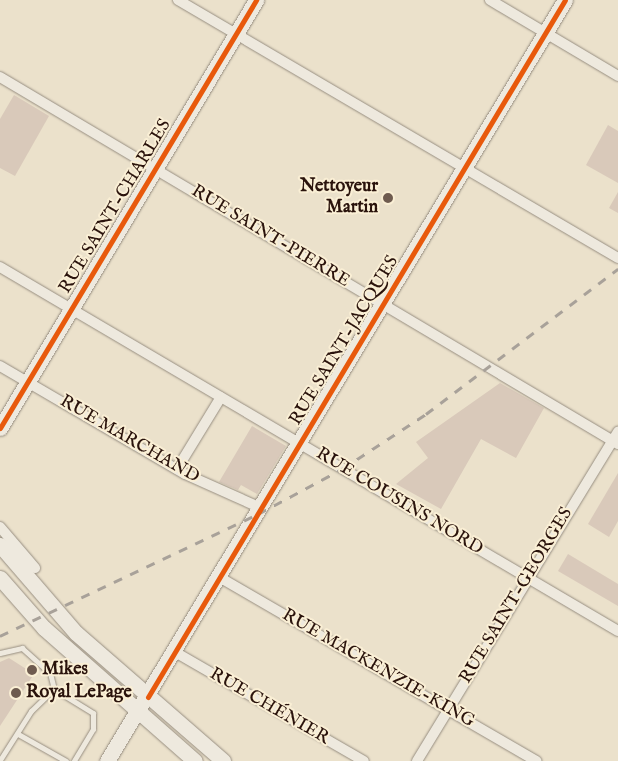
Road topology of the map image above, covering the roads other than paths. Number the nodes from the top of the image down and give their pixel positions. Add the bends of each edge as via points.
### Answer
1 (178, 0) edge
2 (256, 0) edge
3 (490, 0) edge
4 (565, 0) edge
5 (545, 33) junction
6 (236, 34) junction
7 (618, 76) edge
8 (0, 77) edge
9 (464, 168) junction
10 (155, 169) junction
11 (618, 258) edge
12 (0, 267) edge
13 (383, 304) junction
14 (71, 309) junction
15 (0, 366) edge
16 (28, 382) junction
17 (221, 397) junction
18 (0, 428) edge
19 (616, 439) edge
20 (300, 443) junction
21 (177, 469) junction
22 (261, 508) junction
23 (0, 527) edge
24 (0, 545) edge
25 (35, 568) dead end
26 (219, 577) junction
27 (0, 578) edge
28 (528, 578) junction
29 (618, 631) edge
30 (175, 652) junction
31 (0, 653) edge
32 (54, 689) junction
33 (148, 697) junction
34 (448, 710) junction
35 (139, 712) junction
36 (18, 734) junction
37 (0, 760) edge
38 (66, 761) edge
39 (74, 761) edge
40 (107, 761) edge
41 (195, 761) edge
42 (223, 761) edge
43 (364, 761) edge
44 (417, 761) edge
45 (536, 761) edge

1 - 6 street
2 - 6 street, RUE SAINT-CHARLES
3 - 5 street
4 - 5 street, RUE SAINT-JACQUES
5 - 7 street
5 - 9 street, RUE SAINT-JACQUES
6 - 9 street
6 - 10 street, RUE SAINT-CHARLES
8 - 10 street, RUE SAINT-PIERRE
9 - 11 street
9 - 13 street, RUE SAINT-JACQUES
10 - 13 street, RUE SAINT-PIERRE
10 - 14 street, RUE SAINT-CHARLES
12 - 14 street, RUE COUSINS NORD
13 - 19 street, RUE SAINT-PIERRE
13 - 20 street, RUE SAINT-JACQUES
14 - 16 street, RUE SAINT-CHARLES
14 - 17 street, RUE COUSINS NORD
15 - 16 street, RUE MARCHAND
16 - 18 street, RUE SAINT-CHARLES
16 - 21 street, RUE MARCHAND
17 - 20 street, RUE COUSINS NORD
17 - 21 street
19 - 28 street, RUE SAINT-GEORGES
20 - 22 street, RUE SAINT-JACQUES
20 - 28 street, RUE COUSINS NORD
21 - 22 street, RUE MARCHAND
22 - 26 street, RUE SAINT-JACQUES
23 - 25 street
24 - 33 street via 76,633
26 - 30 street, RUE SAINT-JACQUES
26 - 34 street, RUE MACKENZIE-KING
27 - 35 street via 44,628
28 - 29 street, RUE COUSINS NORD
28 - 34 street, RUE SAINT-GEORGES
30 - 33 street, RUE SAINT-JACQUES
30 - 43 street, RUE CHÉNIER
31 - 32 lane via 22,648 50,673
32 - 36 lane via 31,711
32 - 39 lane via 93,713 93,729
33 - 35 street, RUE SAINT-JACQUES
33 - 42 street
34 - 44 street, RUE SAINT-GEORGES
34 - 45 street, RUE MACKENZIE-KING
35 - 40 street, RUE SAINT-JACQUES
35 - 41 street
36 - 37 lane
36 - 38 lane

